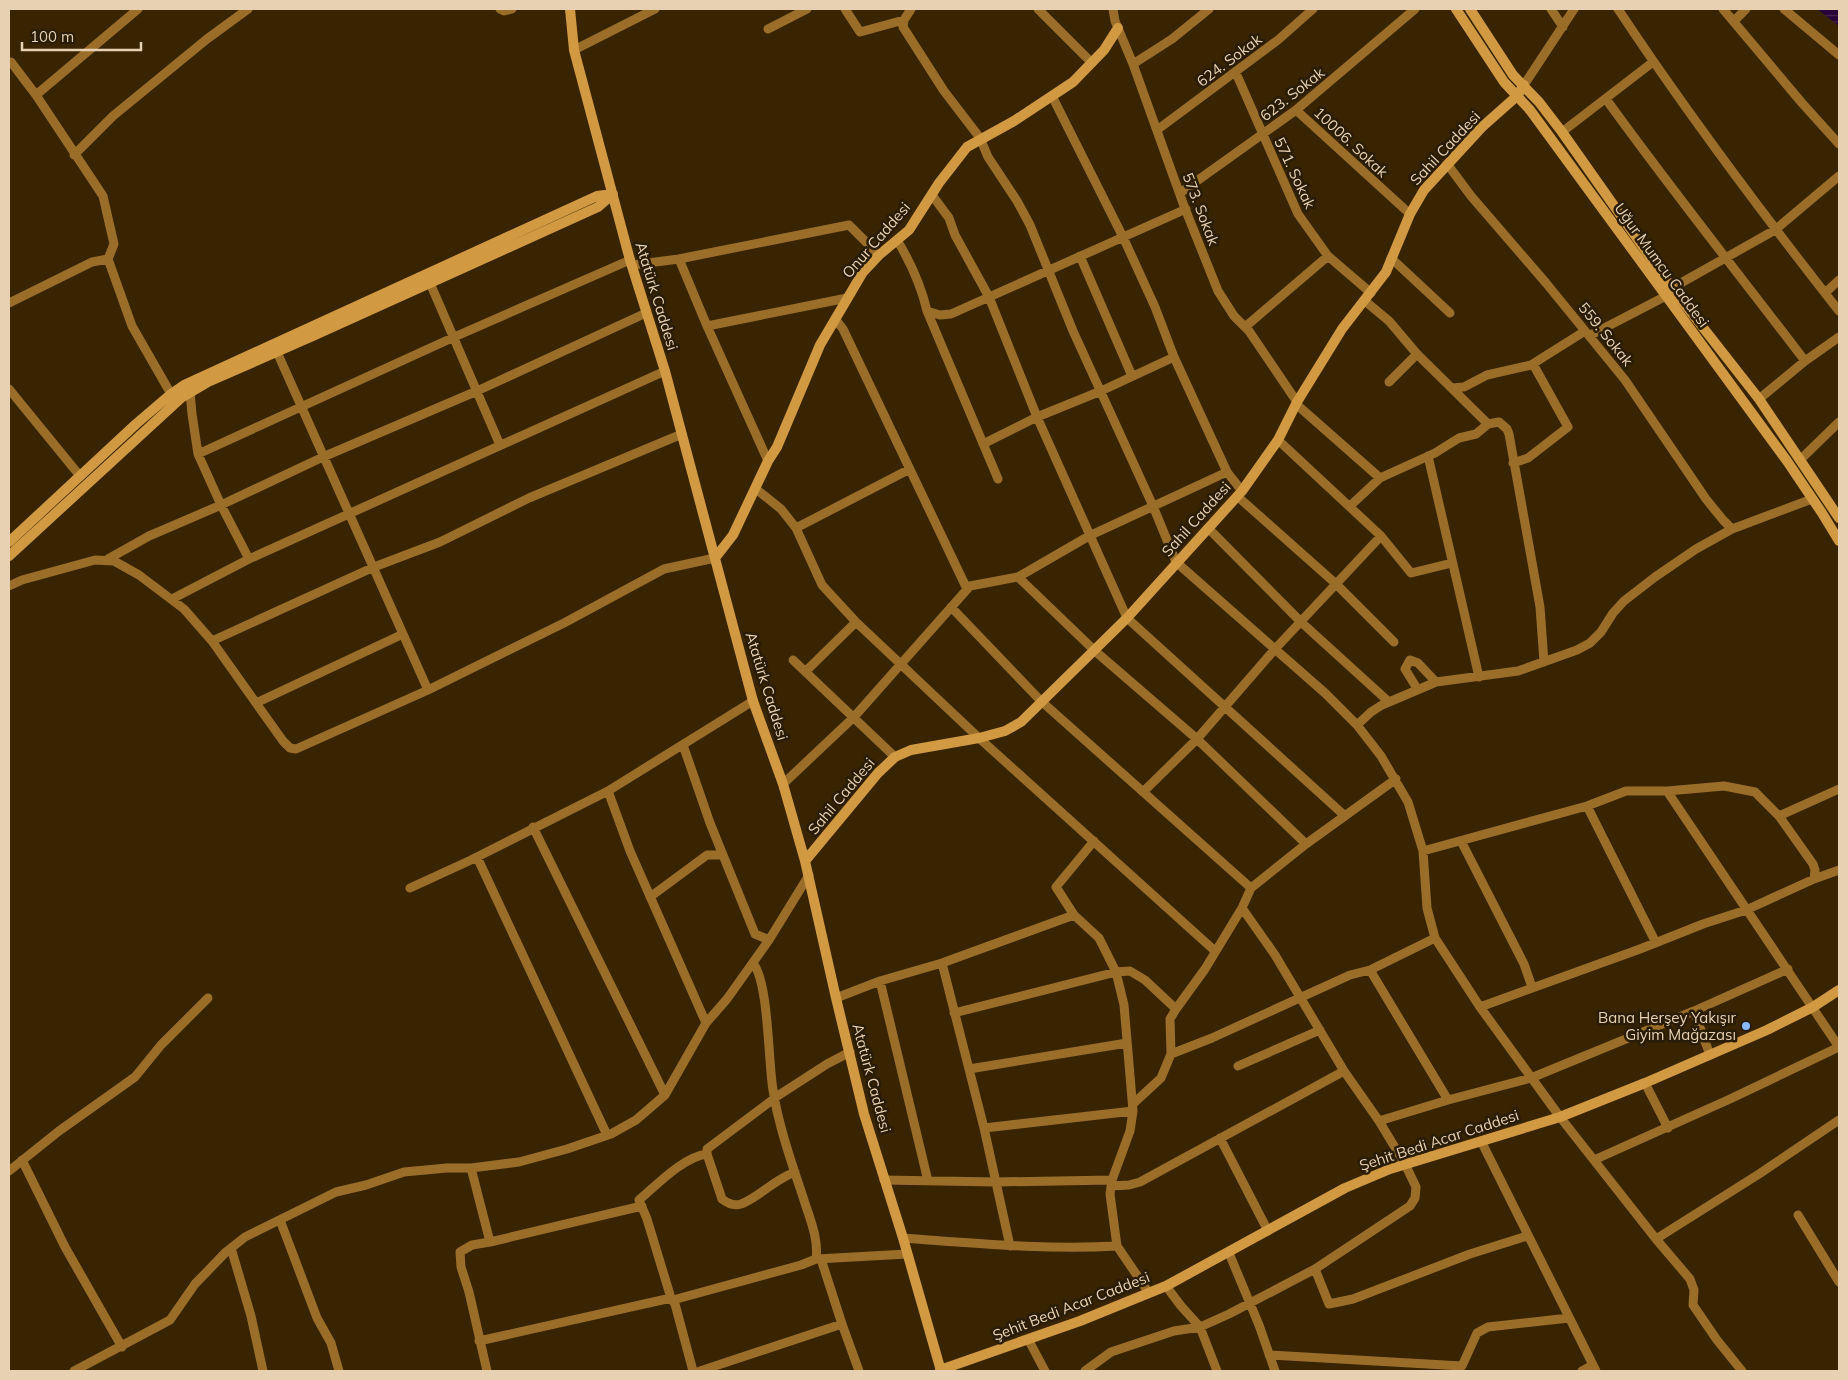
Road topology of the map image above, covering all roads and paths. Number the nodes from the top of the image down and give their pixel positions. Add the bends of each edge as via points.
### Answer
1 (138, 9) edge
2 (248, 9) edge
3 (500, 9) edge
4 (512, 9) edge
5 (570, 9) edge
6 (655, 9) edge
7 (807, 9) edge
8 (845, 9) edge
9 (911, 9) edge
10 (1038, 9) edge
11 (1112, 9) edge
12 (1208, 9) edge
13 (1313, 9) edge
14 (1415, 9) edge
15 (1456, 9) edge
16 (1470, 9) edge
17 (1551, 9) edge
18 (1574, 9) edge
19 (1618, 9) edge
20 (1724, 9) edge
21 (1746, 9) edge
22 (1784, 9) edge
23 (904, 20) junction
24 (1734, 21) junction
25 (1563, 27) junction
26 (1118, 28) junction
27 (768, 29) dead end
28 (574, 50) junction
29 (1839, 55) edge
30 (9, 62) edge
31 (1092, 62) junction
32 (1653, 62) junction
33 (1133, 64) junction
34 (1236, 72) junction
35 (1524, 86) junction
36 (36, 95) junction
37 (1052, 96) junction
38 (1517, 96) junction
39 (1606, 99) junction
40 (1296, 110) junction
41 (1157, 130) junction
42 (1562, 132) junction
43 (1262, 134) junction
44 (980, 138) junction
45 (1839, 144) edge
46 (74, 155) junction
47 (1448, 165) junction
48 (1839, 176) edge
49 (1180, 193) junction
50 (613, 194) junction
51 (932, 195) junction
52 (1186, 209) junction
53 (1410, 214) junction
54 (1775, 230) junction
55 (1123, 237) junction
56 (897, 240) junction
57 (880, 255) junction
58 (1080, 256) junction
59 (1328, 256) junction
60 (1727, 257) junction
61 (1391, 258) junction
62 (108, 259) junction
63 (679, 259) junction
64 (631, 262) junction
65 (1048, 271) junction
66 (1839, 280) edge
67 (430, 283) junction
68 (1669, 292) junction
69 (1825, 293) junction
70 (989, 297) junction
71 (1368, 297) junction
72 (847, 298) junction
73 (9, 303) edge
74 (927, 311) junction
75 (1839, 312) edge
76 (646, 313) junction
77 (1450, 313) dead end
78 (836, 320) junction
79 (707, 326) junction
80 (1245, 328) junction
81 (1587, 333) junction
82 (1839, 337) edge
83 (453, 338) junction
84 (277, 352) junction
85 (1417, 354) junction
86 (1174, 357) junction
87 (1805, 362) junction
88 (1534, 364) junction
89 (665, 371) junction
90 (1132, 376) junction
91 (1389, 382) dead end
92 (1452, 388) junction
93 (9, 389) edge
94 (477, 391) junction
95 (1101, 391) junction
96 (190, 392) junction
97 (171, 394) junction
98 (1759, 399) junction
99 (1296, 403) junction
100 (302, 408) junction
101 (1037, 417) junction
102 (1839, 422) edge
103 (1488, 424) junction
104 (682, 434) junction
105 (1278, 440) junction
106 (983, 444) junction
107 (500, 445) junction
108 (198, 454) junction
109 (1428, 456) junction
110 (323, 458) junction
111 (1800, 460) junction
112 (768, 461) junction
113 (1514, 463) junction
114 (910, 469) junction
115 (1227, 472) junction
116 (80, 476) junction
117 (1380, 478) junction
118 (998, 479) dead end
119 (756, 489) junction
120 (1240, 493) junction
121 (1812, 498) junction
122 (221, 505) junction
123 (1153, 506) junction
124 (1350, 506) junction
125 (349, 514) junction
126 (1839, 518) edge
127 (796, 528) junction
128 (1208, 528) junction
129 (1732, 529) junction
130 (1089, 536) junction
131 (1382, 536) junction
132 (9, 542) edge
133 (1839, 542) edge
134 (9, 556) edge
135 (715, 558) junction
136 (108, 559) junction
137 (249, 559) junction
138 (1176, 562) junction
139 (1452, 563) junction
140 (374, 567) junction
141 (1018, 577) junction
142 (1336, 583) junction
143 (9, 586) edge
144 (967, 589) junction
145 (172, 599) junction
146 (951, 607) junction
147 (1127, 618) junction
148 (856, 622) junction
149 (1301, 622) junction
150 (404, 634) junction
151 (212, 641) junction
152 (1394, 642) dead end
153 (1275, 649) junction
154 (1095, 651) junction
155 (793, 660) dead end
156 (1544, 662) junction
157 (902, 664) junction
158 (806, 671) junction
159 (1479, 677) junction
160 (1436, 682) junction
161 (428, 690) junction
162 (1418, 690) junction
163 (754, 701) junction
164 (1041, 701) junction
165 (1389, 702) junction
166 (256, 703) junction
167 (1224, 706) junction
168 (854, 717) junction
169 (1357, 725) junction
170 (979, 738) junction
171 (1197, 739) junction
172 (683, 745) junction
173 (895, 757) junction
174 (1396, 779) junction
175 (783, 784) junction
176 (1839, 789) edge
177 (608, 791) junction
178 (1668, 791) junction
179 (1143, 792) junction
180 (1587, 806) junction
181 (1345, 816) junction
182 (1779, 816) junction
183 (533, 827) junction
184 (1094, 841) junction
185 (1461, 841) junction
186 (1306, 844) junction
187 (1423, 851) junction
188 (722, 855) junction
189 (477, 857) junction
190 (805, 861) junction
191 (1839, 870) edge
192 (809, 875) junction
193 (1814, 879) junction
194 (410, 888) dead end
195 (1251, 888) junction
196 (650, 897) junction
197 (1242, 908) junction
198 (1746, 910) junction
199 (1074, 916) junction
200 (1435, 938) junction
201 (769, 940) junction
202 (1656, 943) junction
203 (1215, 951) junction
204 (753, 963) junction
205 (942, 963) junction
206 (1788, 969) junction
207 (1370, 970) junction
208 (1116, 972) junction
209 (880, 981) junction
210 (1532, 988) junction
211 (1839, 990) edge
212 (208, 998) dead end
213 (836, 998) junction
214 (1301, 998) junction
215 (1813, 1007) junction
216 (1480, 1008) junction
217 (1176, 1009) junction
218 (1694, 1010) junction
219 (954, 1013) junction
220 (706, 1023) junction
221 (1320, 1030) junction
222 (1127, 1043) junction
223 (1839, 1047) edge
224 (850, 1052) junction
225 (1171, 1054) junction
226 (1710, 1055) junction
227 (1238, 1066) dead end
228 (969, 1069) junction
229 (1344, 1071) junction
230 (1531, 1078) junction
231 (1645, 1083) junction
232 (666, 1095) junction
233 (774, 1098) junction
234 (1448, 1100) junction
235 (1134, 1106) junction
236 (1560, 1117) junction
237 (1839, 1120) edge
238 (1379, 1121) junction
239 (984, 1128) junction
240 (1668, 1128) junction
241 (607, 1135) junction
242 (1220, 1138) junction
243 (1481, 1140) junction
244 (707, 1154) junction
245 (22, 1160) junction
246 (1594, 1160) junction
247 (1405, 1164) junction
248 (471, 1168) junction
249 (9, 1170) edge
250 (795, 1172) junction
251 (884, 1180) junction
252 (928, 1181) junction
253 (996, 1182) junction
254 (1111, 1183) junction
255 (642, 1206) junction
256 (1798, 1215) dead end
257 (280, 1220) junction
258 (1268, 1231) junction
259 (1527, 1236) junction
260 (903, 1238) junction
261 (1656, 1239) junction
262 (490, 1242) junction
263 (1010, 1246) junction
264 (1117, 1246) junction
265 (231, 1248) junction
266 (1229, 1253) junction
267 (908, 1254) junction
268 (819, 1259) junction
269 (1315, 1269) junction
270 (1839, 1282) edge
271 (1166, 1286) junction
272 (1150, 1293) junction
273 (672, 1299) junction
274 (1250, 1303) junction
275 (1569, 1318) junction
276 (842, 1324) junction
277 (1200, 1327) junction
278 (1028, 1339) junction
279 (479, 1341) junction
280 (122, 1347) junction
281 (1269, 1356) junction
282 (1594, 1368) edge
283 (940, 1370) edge
284 (74, 1371) edge
285 (263, 1371) edge
286 (339, 1371) edge
287 (487, 1371) edge
288 (694, 1371) edge
289 (700, 1371) edge
290 (860, 1371) edge
291 (1045, 1371) edge
292 (1085, 1371) edge
293 (1217, 1371) edge
294 (1275, 1371) edge
295 (1582, 1371) edge
296 (1742, 1371) edge

1 - 36 street
2 - 46 street via 113,116
3 - 4 street
5 - 28 street, Atatürk Caddesi
6 - 28 street
7 - 27 street
8 - 23 street via 860,32
9 - 23 street
10 - 31 street
11 - 26 street, 573. Sokak
12 - 33 street via 1172,39
13 - 34 street, 624. Sokak
14 - 40 street, 623. Sokak
15 - 38 street, Uğur Mumcu Caddesi via 1504,82
16 - 35 street, Uğur Mumcu Caddesi via 1513,75
17 - 25 street
18 - 25 street
19 - 32 street
20 - 24 street
21 - 24 street
22 - 29 street
23 - 44 street via 903,27 944,91
24 - 45 street
25 - 35 street
26 - 31 street, Onur Caddesi
26 - 33 street, 573. Sokak
28 - 50 street, Atatürk Caddesi
30 - 36 street
31 - 37 street, Onur Caddesi via 1073,82
32 - 39 street
32 - 54 street
33 - 41 street, 573. Sokak
34 - 41 street, 624. Sokak
34 - 43 street, 571. Sokak
35 - 38 street, Sahil Caddesi
35 - 42 street, Uğur Mumcu Caddesi
36 - 46 street
37 - 44 street, Onur Caddesi
37 - 55 street
38 - 47 street, Sahil Caddesi via 1482,127
38 - 68 street, Uğur Mumcu Caddesi
39 - 42 street
39 - 60 street via 1677,196
40 - 43 street, 623. Sokak
40 - 53 street, 10006. Sokak
41 - 49 street, 573. Sokak
42 - 68 street, Uğur Mumcu Caddesi
43 - 49 street, 623. Sokak
43 - 59 street, 571. Sokak via 1298,214
44 - 51 street, Onur Caddesi via 967,147
44 - 65 street via 988,157 1030,225
46 - 62 street via 103,196 114,244
47 - 53 street, Sahil Caddesi via 1424,190
47 - 81 street, 559. Sokak
48 - 54 street
49 - 52 street, 573. Sokak
50 - 64 street, Atatürk Caddesi
50 - 67 street via 598,207
50 - 97 street via 588,200 198,378
51 - 56 street, Onur Caddesi via 908,230
51 - 70 street via 949,218
52 - 55 street
52 - 80 street, 573. Sokak via 1218,291
53 - 61 street, Sahil Caddesi
54 - 60 street
54 - 69 street
55 - 58 street
55 - 86 street
56 - 57 street, Onur Caddesi
56 - 74 street via 910,261
57 - 63 street via 849,225
57 - 72 street, Onur Caddesi via 863,272
58 - 65 street
58 - 90 street
59 - 71 street, 571. Sokak
59 - 80 street
60 - 68 street
60 - 87 street
61 - 71 street, Sahil Caddesi via 1386,272
61 - 77 street
62 - 73 street via 92,262
62 - 97 street via 132,326
63 - 64 street
63 - 79 street
64 - 76 street, Atatürk Caddesi
64 - 83 street
65 - 70 street
65 - 95 street
66 - 69 street
67 - 83 street
67 - 84 street
68 - 81 street
68 - 98 street, Uğur Mumcu Caddesi
68 - 121 street, Uğur Mumcu Caddesi
69 - 75 street
70 - 74 street via 951,314 940,316
70 - 101 street
71 - 85 street, 571. Sokak
71 - 99 street, Sahil Caddesi via 1342,330
72 - 78 street, Onur Caddesi
72 - 79 street
74 - 106 street
76 - 89 street, Atatürk Caddesi
76 - 94 street
78 - 112 street, Onur Caddesi via 820,345 795,408
78 - 114 street via 844,329
79 - 112 street
80 - 99 street, 573. Sokak
81 - 88 street
81 - 129 street, 559. Sokak via 1625,380 1706,499
82 - 87 street
83 - 94 street
83 - 100 street
84 - 96 street
84 - 100 street
85 - 91 street
85 - 92 street, 571. Sokak
86 - 90 street
86 - 115 street
87 - 98 street
88 - 92 street via 1486,375
88 - 113 street via 1568,427 1528,458
89 - 104 street, Atatürk Caddesi
89 - 107 street
90 - 95 street
92 - 103 street, 571. Sokak
93 - 116 street
94 - 107 street
94 - 110 street
95 - 101 street
95 - 123 street
96 - 108 street
96 - 134 street
97 - 116 street
98 - 111 street, Uğur Mumcu Caddesi
99 - 105 street, Sahil Caddesi
99 - 117 street, 573. Sokak
100 - 108 street
100 - 110 street
101 - 106 street
101 - 130 street
102 - 111 street
103 - 109 street via 1476,434 1459,438
103 - 113 street via 1500,422 1507,429
104 - 135 street, Atatürk Caddesi
104 - 140 street via 529,498 440,542
105 - 120 street, Sahil Caddesi
105 - 124 street
106 - 118 street
107 - 125 street
108 - 122 street
109 - 117 street
109 - 139 street
110 - 122 street
110 - 125 street
111 - 126 street, Uğur Mumcu Caddesi
112 - 119 street, Onur Caddesi
113 - 156 street via 1540,607
114 - 127 street
114 - 144 street
115 - 120 street
115 - 123 street
116 - 132 street
117 - 124 street
119 - 127 street via 781,509
119 - 135 street, Onur Caddesi via 733,535
120 - 128 street, Sahil Caddesi
120 - 142 street
121 - 129 street
121 - 133 street, Uğur Mumcu Caddesi
122 - 136 street via 149,536
122 - 137 street
123 - 130 street
123 - 138 street
124 - 131 street
125 - 137 street
125 - 140 street
127 - 148 street via 822,585
128 - 138 street, Sahil Caddesi
128 - 149 street
129 - 156 street via 1688,555 1624,602 1590,643
130 - 141 street
130 - 147 street
131 - 139 street via 1411,573
131 - 142 street
135 - 161 street via 664,569
135 - 163 street, Atatürk Caddesi
136 - 143 street
136 - 145 street via 139,575
137 - 145 street
138 - 147 street, Sahil Caddesi
138 - 153 street
139 - 159 street
140 - 150 street
140 - 151 street
141 - 144 street
141 - 154 street
142 - 149 street
142 - 152 street
144 - 146 street
145 - 151 street
146 - 157 street
146 - 164 street
147 - 154 street, Sahil Caddesi
147 - 167 street
148 - 157 street
148 - 158 street
149 - 153 street
149 - 165 street
150 - 161 street
150 - 166 street
151 - 166 street
153 - 167 street
153 - 169 street
154 - 164 street, Sahil Caddesi
154 - 171 street
155 - 158 street
156 - 159 street via 1518,671
157 - 168 street
157 - 170 street
158 - 168 street
159 - 160 street
160 - 162 street
160 - 162 street via 1418,663 1410,660 1405,669
161 - 166 street via 296,749 283,741
162 - 165 street
163 - 172 street
163 - 175 street, Atatürk Caddesi
164 - 170 street, Sahil Caddesi via 1021,722 1005,731
164 - 179 street
165 - 169 street
167 - 171 street
167 - 181 street
168 - 173 street
168 - 175 street
169 - 174 street
170 - 173 street, Sahil Caddesi via 911,750
170 - 184 street
171 - 179 street
171 - 186 street
172 - 177 street
172 - 188 street
173 - 190 street, Sahil Caddesi
174 - 181 street
174 - 187 street via 1408,802
175 - 190 street, Atatürk Caddesi
176 - 182 street
177 - 183 street
177 - 196 street
178 - 180 street via 1626,791
178 - 182 street via 1724,786 1755,792
178 - 198 street
179 - 195 street
180 - 185 street
180 - 202 street
181 - 186 street
182 - 193 street via 1813,864
183 - 189 street
183 - 232 street
184 - 199 street via 1056,887
184 - 203 street
185 - 187 street
185 - 210 street via 1524,964
186 - 195 street
187 - 200 street via 1427,908
188 - 196 street via 707,855
188 - 201 street via 755,934
189 - 194 street
189 - 241 street
190 - 192 street, Atatürk Caddesi
191 - 193 street
192 - 201 street
192 - 213 street, Atatürk Caddesi
193 - 198 street
195 - 197 street
196 - 220 street
197 - 203 street
197 - 214 street
198 - 202 street
198 - 206 street
199 - 205 street
199 - 208 street via 1099,938
200 - 207 street
200 - 216 street
201 - 204 street
202 - 210 street
203 - 217 street
204 - 220 street
204 - 233 street via 765,1004
205 - 209 street
205 - 219 street
206 - 215 street
206 - 218 street
207 - 214 street via 1350,975
207 - 234 street
208 - 217 street via 1130,971 1145,980
208 - 219 street
208 - 222 street via 1124,1005
209 - 213 street
209 - 252 street
210 - 216 street
211 - 215 street, Şehit Bedi Acar Caddesi
212 - 245 street via 161,1045 135,1077
213 - 224 street, Atatürk Caddesi
214 - 221 street
214 - 225 street
215 - 223 street
215 - 226 street, Şehit Bedi Acar Caddesi
216 - 230 street
217 - 225 street via 1170,1019
218 - 226 street
218 - 230 street
219 - 228 street
220 - 232 street
221 - 227 street
221 - 229 street
222 - 228 street
222 - 235 street
223 - 240 street
224 - 233 street
224 - 251 street, Atatürk Caddesi
225 - 235 street via 1161,1078
226 - 231 street, Şehit Bedi Acar Caddesi
228 - 239 street
229 - 238 street
229 - 242 street
230 - 234 street
230 - 236 street
231 - 236 street, Şehit Bedi Acar Caddesi
231 - 240 street
232 - 241 street via 636,1120
233 - 244 street via 708,1147
233 - 250 street
234 - 238 street
235 - 239 street
235 - 254 street via 1130,1131
236 - 243 street, Şehit Bedi Acar Caddesi
236 - 246 street
237 - 261 street
238 - 247 street
239 - 253 street
240 - 246 street
241 - 248 street via 519,1162
242 - 254 street via 1140,1182 1128,1185
242 - 258 street
243 - 247 street, Şehit Bedi Acar Caddesi
243 - 259 street
244 - 250 street via 722,1199 731,1204 741,1204
244 - 255 street via 669,1174 639,1200
245 - 249 street
245 - 280 street via 65,1247
246 - 261 street
247 - 258 street, Şehit Bedi Acar Caddesi via 1345,1188
247 - 269 street via 1416,1188 1410,1206
248 - 257 street via 404,1172 336,1192
248 - 262 street
250 - 268 street via 815,1235
251 - 252 street
251 - 260 street, Atatürk Caddesi
252 - 253 street
253 - 254 street
253 - 263 street
254 - 264 street
255 - 262 street
255 - 273 street
256 - 270 street
257 - 265 street
257 - 286 street
258 - 266 street, Şehit Bedi Acar Caddesi
259 - 269 street via 1329,1304
259 - 275 street
260 - 263 street
260 - 267 street, Atatürk Caddesi
261 - 296 street via 1690,1279 1694,1290 1693,1305
262 - 279 street via 472,1245 460,1252
263 - 264 street
264 - 272 street
265 - 280 street via 195,1284 170,1320
265 - 285 street
266 - 271 street, Şehit Bedi Acar Caddesi
266 - 274 street
267 - 268 street
267 - 283 street, Atatürk Caddesi
268 - 273 street
268 - 276 street
269 - 274 street
271 - 272 street, Şehit Bedi Acar Caddesi
271 - 277 street
272 - 278 street, Şehit Bedi Acar Caddesi
273 - 279 street
273 - 288 street
274 - 277 street
274 - 281 street
275 - 281 street via 1488,1327 1477,1333 1462,1366
275 - 282 street
276 - 289 street
276 - 290 street
277 - 292 street via 1174,1331 1111,1352
277 - 293 street
278 - 283 street, Şehit Bedi Acar Caddesi
278 - 291 street
279 - 287 street
280 - 284 street
281 - 294 street
282 - 295 street

